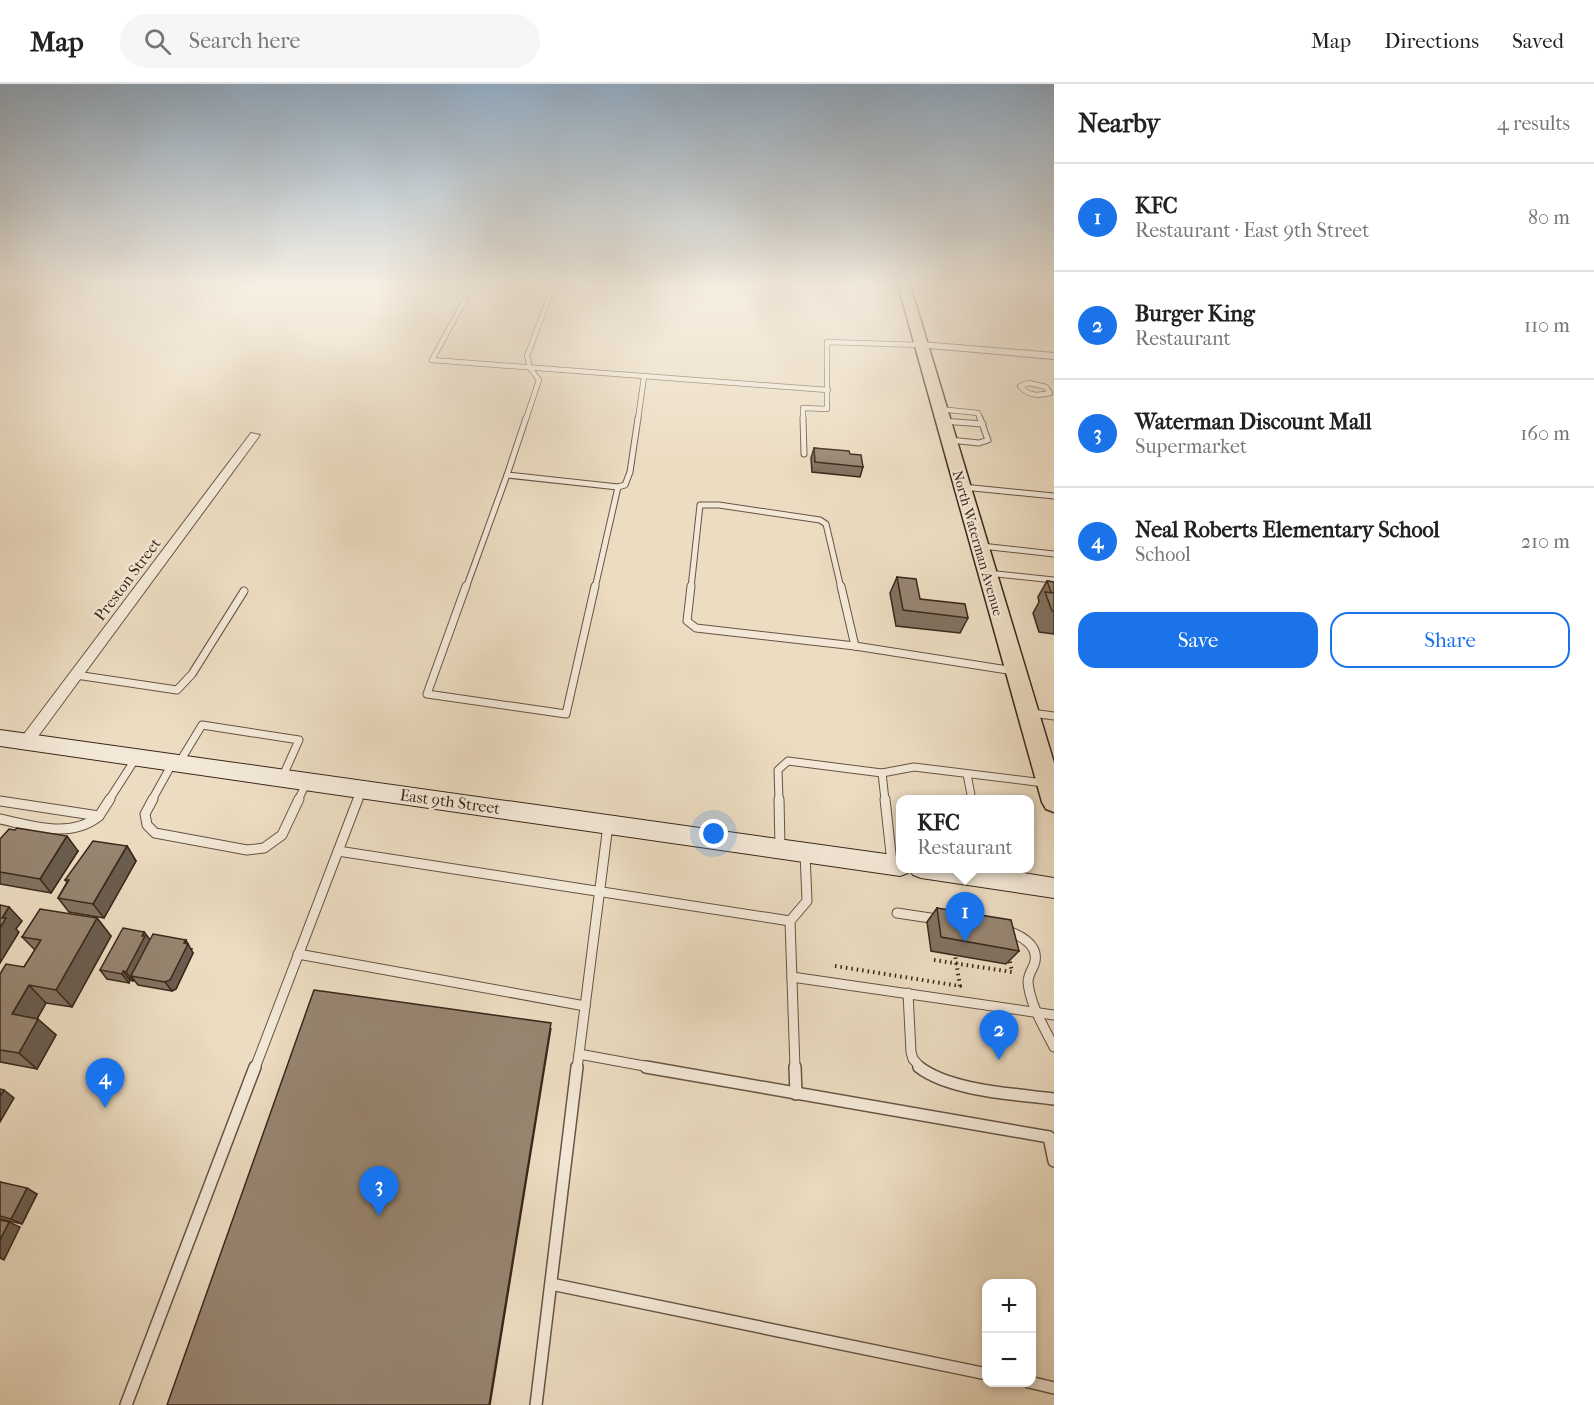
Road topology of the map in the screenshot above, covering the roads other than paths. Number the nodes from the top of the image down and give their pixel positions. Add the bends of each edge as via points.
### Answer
1 (439, 347) edge
2 (531, 347) edge
3 (827, 347) edge
4 (921, 347) edge
5 (941, 347) edge
6 (1054, 356) edge
7 (530, 368) junction
8 (644, 377) junction
9 (828, 390) junction
10 (1052, 391) edge
11 (941, 415) junction
12 (983, 424) junction
13 (255, 435) dead end
14 (948, 440) junction
15 (804, 454) dead end
16 (507, 475) junction
17 (618, 487) junction
18 (961, 487) junction
19 (1054, 496) edge
20 (978, 546) junction
21 (1054, 554) edge
22 (986, 572) junction
23 (1054, 580) edge
24 (244, 591) dead end
25 (855, 646) junction
26 (1015, 671) junction
27 (76, 675) junction
28 (1027, 712) junction
29 (1054, 716) edge
30 (0, 738) edge
31 (26, 742) junction
32 (136, 757) junction
33 (176, 763) junction
34 (882, 772) junction
35 (967, 774) junction
36 (282, 778) junction
37 (307, 781) junction
38 (362, 789) junction
39 (1051, 793) edge
40 (971, 795) edge
41 (0, 801) edge
42 (99, 816) junction
43 (0, 819) edge
44 (608, 824) junction
45 (780, 848) junction
46 (338, 851) junction
47 (805, 852) junction
48 (896, 865) edge
49 (988, 873) edge
50 (1054, 888) edge
51 (599, 892) junction
52 (897, 913) dead end
53 (944, 920) edge
54 (790, 921) junction
55 (991, 927) edge
56 (298, 954) junction
57 (792, 977) junction
58 (908, 993) junction
59 (585, 1006) junction
60 (1036, 1012) junction
61 (1054, 1015) edge
62 (1054, 1047) edge
63 (579, 1054) junction
64 (796, 1094) junction
65 (1054, 1099) edge
66 (1051, 1137) edge
67 (1054, 1161) edge
68 (551, 1284) junction
69 (982, 1373) edge
70 (1036, 1384) edge
71 (1054, 1388) edge
72 (126, 1405) edge
73 (536, 1405) edge

1 - 7 lane via 432,360
2 - 7 lane via 527,356
3 - 9 lane
4 - 11 main road, North Waterman Avenue
5 - 6 street
7 - 8 lane
7 - 16 lane via 539,381
8 - 9 lane
8 - 17 lane via 630,472 625,485
9 - 15 lane via 827,409 803,408
10 - 10 lane via 1038,384 1020,386 1034,396
11 - 12 lane
11 - 12 lane via 973,412
11 - 14 main road, North Waterman Avenue
12 - 14 lane via 987,441
13 - 27 street, Preston Street
14 - 18 main road, North Waterman Avenue
16 - 17 lane
16 - 17 lane via 427,694 566,714
18 - 19 lane
18 - 20 main road, North Waterman Avenue
20 - 21 lane
20 - 22 main road, North Waterman Avenue
22 - 23 lane
22 - 26 main road, North Waterman Avenue
24 - 27 lane via 192,674 177,690
25 - 25 lane via 696,628 687,621 700,505 819,520 826,525
25 - 26 lane
26 - 28 main road, North Waterman Avenue
27 - 31 street, Preston Street
28 - 29 lane
28 - 39 main road, North Waterman Avenue
30 - 31 street, East 9th Street
31 - 32 street, East 9th Street
32 - 33 street, East 9th Street
32 - 42 lane
33 - 36 street, East 9th Street
33 - 36 lane via 202,725 299,740
33 - 37 lane via 145,814 151,831 247,849 271,846 282,836
34 - 35 lane via 914,767
34 - 45 lane via 788,761 778,770
34 - 48 lane
35 - 39 lane
35 - 40 lane
36 - 37 street, East 9th Street
37 - 38 street, East 9th Street
38 - 44 street, East 9th Street
38 - 46 lane
41 - 42 lane
42 - 43 lane via 89,825 69,830
44 - 45 street, East 9th Street
44 - 51 lane
45 - 47 street, East 9th Street
46 - 51 lane
46 - 56 lane
47 - 48 street, East 9th Street
47 - 54 lane via 807,902
49 - 50 street
51 - 54 lane
51 - 59 lane
52 - 53 lane
54 - 57 lane
55 - 60 lane via 1020,935 1032,946 1036,959 1028,979
56 - 59 lane
56 - 72 lane
57 - 58 lane
57 - 64 lane
58 - 60 lane
58 - 65 lane via 914,1061 924,1071 944,1081
59 - 63 lane
60 - 61 lane
60 - 62 lane
63 - 64 lane
63 - 68 lane
64 - 66 lane
66 - 67 lane
68 - 69 lane
68 - 73 lane
70 - 71 lane

